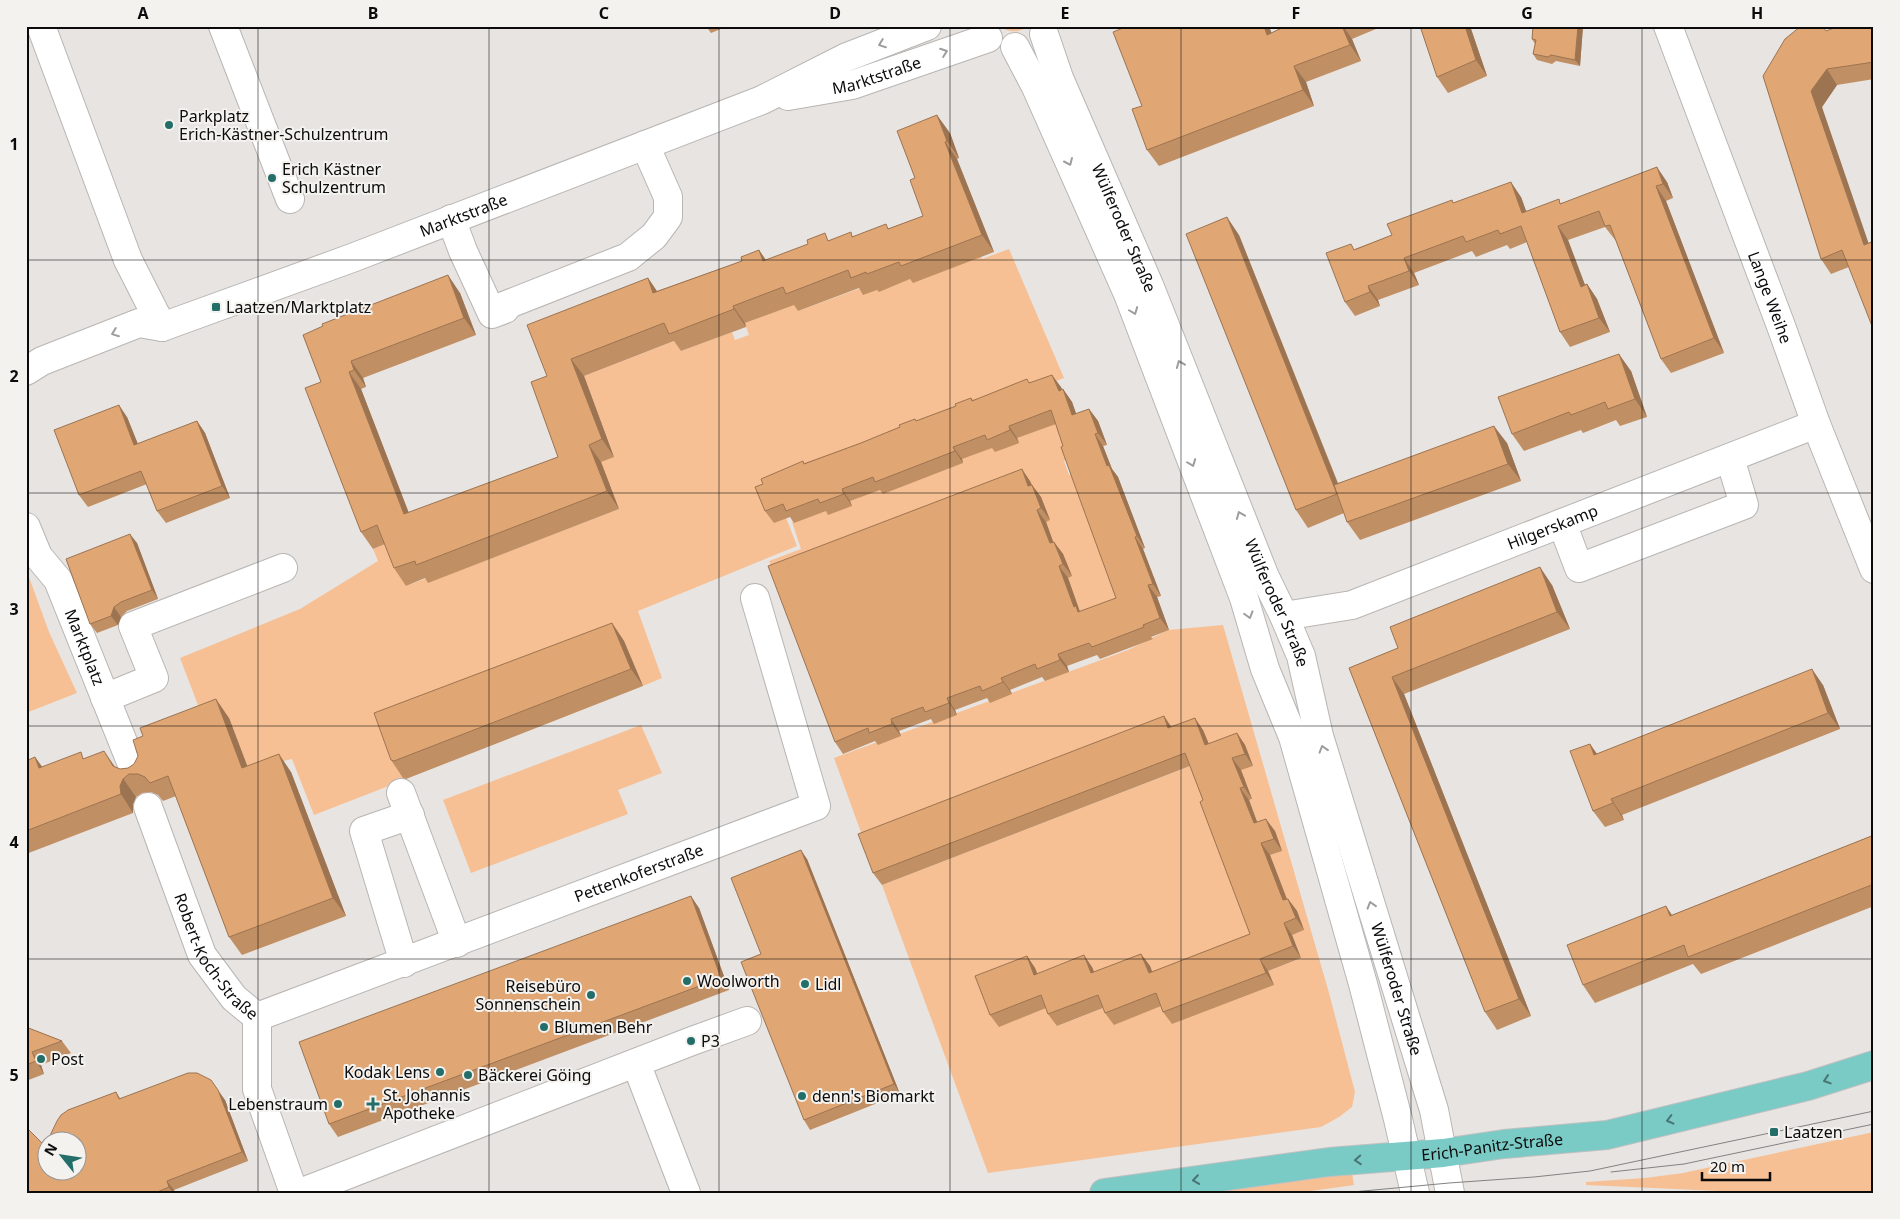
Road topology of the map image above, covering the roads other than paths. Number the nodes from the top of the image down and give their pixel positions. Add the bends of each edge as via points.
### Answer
1 (41, 26) edge
2 (223, 26) edge
3 (927, 26) edge
4 (1668, 26) edge
5 (1047, 30) edge
6 (983, 32) edge
7 (1015, 47) junction
8 (762, 100) junction
9 (645, 145) junction
10 (290, 199) dead end
11 (451, 219) junction
12 (612, 268) dead end
13 (496, 309) dead end
14 (162, 327) junction
15 (26, 371) edge
16 (26, 387) edge
17 (1816, 424) junction
18 (1730, 458) junction
19 (1562, 523) junction
20 (26, 527) edge
21 (283, 568) dead end
22 (1874, 569) edge
23 (755, 598) dead end
24 (1284, 616) junction
25 (105, 698) junction
26 (135, 772) edge
27 (148, 807) edge
28 (457, 943) junction
29 (404, 963) junction
30 (257, 1017) junction
31 (747, 1021) dead end
32 (636, 1062) junction
33 (1874, 1065) edge
34 (1443, 1153) junction
35 (1406, 1156) junction
36 (294, 1193) edge
37 (300, 1193) edge
38 (686, 1193) edge
39 (1104, 1193) edge
40 (1415, 1193) edge
41 (1450, 1193) edge

1 - 14 street via 128,260
2 - 10 street
3 -> 8 street, Marktstraße via 847,57
4 - 17 street, Lange Weihe
5 - 7 street via 1030,44
24 -> 5 street, Wülferoder Straße via 1265,577 1149,285 1059,78
6 - 7 street via 1003,45
8 -> 6 street, Marktstraße via 852,85
7 -> 35 street, Wülferoder Straße via 1128,294 1244,598 1265,670 1293,737 1363,984
8 - 9 street, Marktstraße
9 - 11 street, Marktstraße
9 - 13 street via 668,197 668,217 654,236 628,257
11 - 12 street via 492,314
11 - 14 street, Marktstraße
14 -> 15 street, Marktstraße via 139,323 42,361
14 - 16 street, Marktstraße via 150,340
17 - 18 street, Hilgerskamp
17 - 22 street, Lange Weihe
18 - 19 street, Hilgerskamp
18 - 19 street via 1744,505 1735,509 1579,568
19 - 24 street, Hilgerskamp via 1352,605
20 - 25 street, Marktplatz via 38,556 58,580
21 - 25 street via 134,626 154,678
23 - 28 street, Pettenkoferstraße via 816,806
34 -> 24 street, Wülferoder Straße via 1434,1110 1320,736 1301,656
25 - 26 street, Marktplatz
27 - 30 street, Robert-Koch-Straße via 202,955 234,998
28 - 29 street, Pettenkoferstraße
28 - 29 street via 406,804 364,831
29 - 30 street, Pettenkoferstraße
30 - 36 street, Robert-Koch-Straße via 257,1090
31 - 32 street
32 - 37 street
32 - 38 street
33 -> 34 main road, Erich-Panitz-Straße via 1808,1086 1607,1135
34 - 35 main road, Erich-Panitz-Straße
34 - 41 street, Wülferoder Straße
35 -> 39 main road, Erich-Panitz-Straße via 1329,1162
35 - 40 street, Wülferoder Straße

